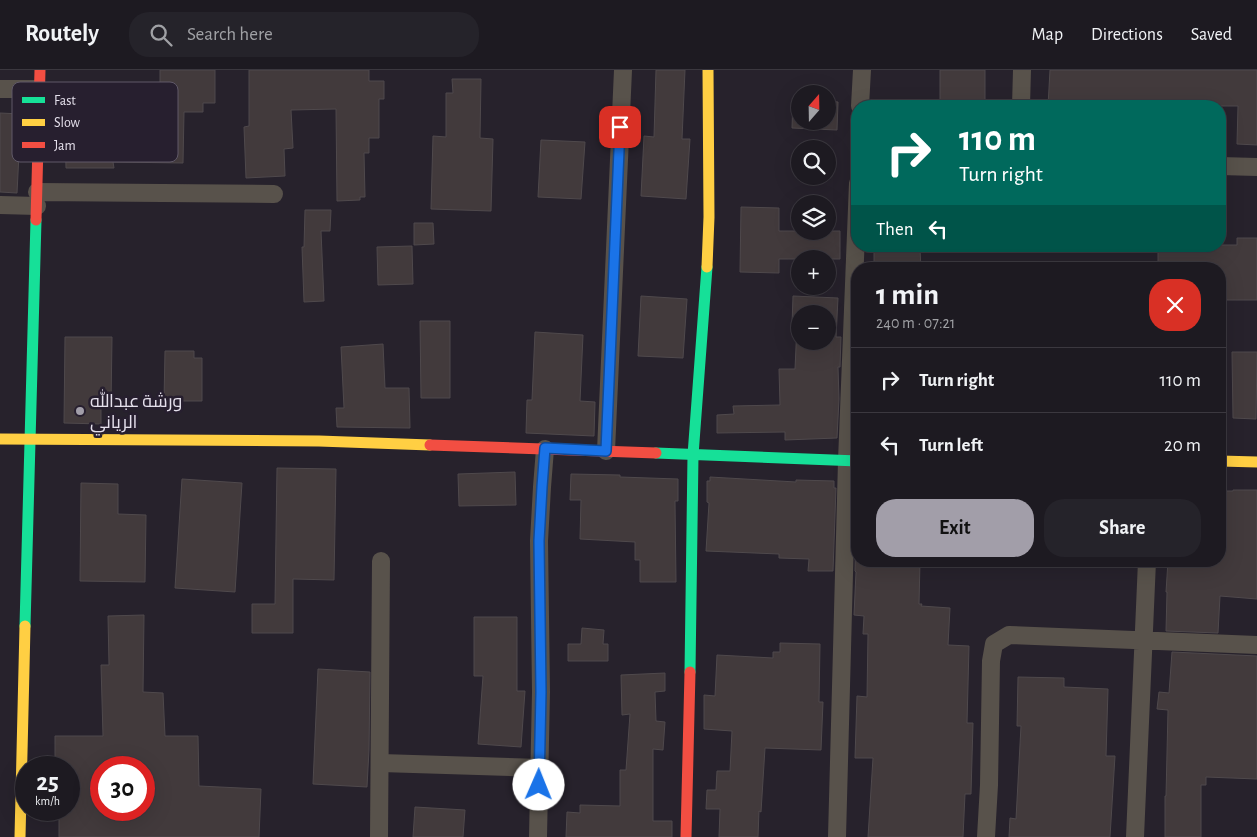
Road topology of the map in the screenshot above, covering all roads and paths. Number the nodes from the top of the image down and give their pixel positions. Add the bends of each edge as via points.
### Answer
1 (623, 70) edge
2 (708, 70) edge
3 (862, 70) edge
4 (1022, 70) edge
5 (860, 100) edge
6 (1021, 100) edge
7 (38, 162) edge
8 (1226, 166) edge
9 (1257, 167) edge
10 (274, 194) dead end
11 (37, 199) junction
12 (0, 205) edge
13 (0, 439) edge
14 (31, 440) junction
15 (545, 448) junction
16 (606, 451) junction
17 (693, 455) junction
18 (851, 461) edge
19 (1226, 461) edge
20 (1257, 462) edge
21 (851, 486) edge
22 (381, 561) dead end
23 (1147, 567) edge
24 (1143, 640) junction
25 (1257, 645) edge
26 (381, 763) junction
27 (540, 768) junction
28 (20, 837) edge
29 (379, 837) edge
30 (538, 837) edge
31 (686, 837) edge
32 (837, 837) edge
33 (986, 837) edge
34 (1135, 837) edge

1 - 16 street
2 - 17 street via 706,300
3 - 5 street
4 - 6 street
7 - 11 street
8 - 9 street
10 - 11 street
11 - 12 street
11 - 14 street
13 - 14 street
14 - 15 street via 319,441
14 - 28 street
15 - 16 street
15 - 27 street via 539,541
16 - 17 street
17 - 18 street
17 - 31 street
19 - 20 street
21 - 32 street
22 - 26 street
23 - 24 street
24 - 25 street
24 - 33 street via 1009,635 994,644
24 - 34 street
26 - 27 street
26 - 29 street
27 - 30 street

